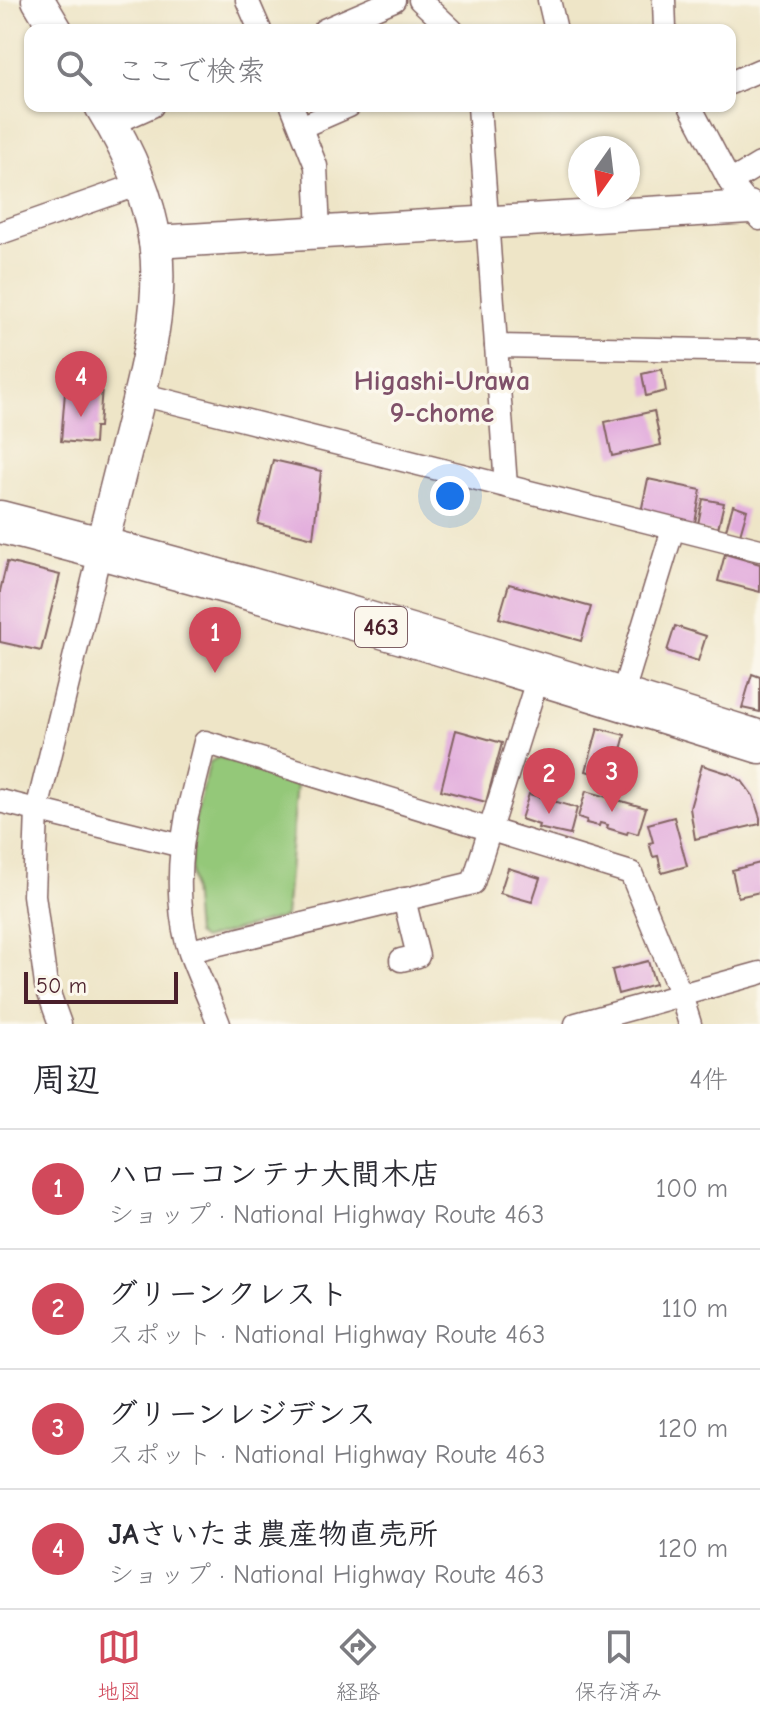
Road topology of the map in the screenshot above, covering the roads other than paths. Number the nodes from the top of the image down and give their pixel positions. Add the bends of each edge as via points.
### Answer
1 (38, 0) edge
2 (247, 0) edge
3 (394, 0) edge
4 (420, 0) edge
5 (549, 0) edge
6 (664, 0) edge
7 (52, 24) edge
8 (257, 24) edge
9 (338, 24) edge
10 (446, 24) edge
11 (555, 24) edge
12 (661, 24) edge
13 (760, 70) edge
14 (736, 80) edge
15 (317, 112) edge
16 (479, 112) edge
17 (694, 112) edge
18 (107, 115) edge
19 (296, 116) edge
20 (760, 164) edge
21 (140, 184) junction
22 (746, 202) edge
23 (488, 222) junction
24 (319, 232) junction
25 (0, 233) edge
26 (155, 242) junction
27 (496, 346) junction
28 (760, 351) edge
29 (140, 394) junction
30 (506, 486) junction
31 (0, 522) edge
32 (673, 529) junction
33 (101, 548) junction
34 (760, 550) edge
35 (539, 674) junction
36 (621, 699) junction
37 (760, 742) edge
38 (0, 801) edge
39 (37, 810) junction
40 (491, 830) junction
41 (182, 846) junction
42 (404, 899) junction
43 (190, 951) junction
44 (401, 960) dead end
45 (760, 973) edge
46 (681, 995) junction
47 (60, 1024) edge
48 (219, 1024) edge
49 (576, 1024) edge
50 (690, 1024) edge

1 - 7 street
2 - 8 street
3 - 9 street
4 - 10 street
5 - 11 street
6 - 12 street
13 - 14 street
15 - 19 street
16 - 23 street
17 - 22 street
18 - 21 street
19 - 24 street via 316,166
20 - 22 street
21 - 25 street
21 - 26 street
22 - 23 street
23 - 24 street
23 - 27 street
24 - 26 street
26 - 29 street via 155,318
27 - 28 street
27 - 30 street
29 - 30 street
29 - 33 street
30 - 32 street
31 - 33 highway, 463
32 - 34 street
32 - 36 street
33 - 35 highway, 463
33 - 39 street
35 - 36 highway, 463
35 - 40 street
36 - 37 highway, 463
38 - 39 street
39 - 41 street
39 - 47 street via 34,895 46,985
40 - 41 street via 205,742
40 - 42 street via 473,883
40 - 46 street via 631,873
41 - 43 street via 180,881
42 - 43 street
42 - 44 street via 418,956
43 - 48 street
45 - 46 street
46 - 49 street
46 - 50 street

